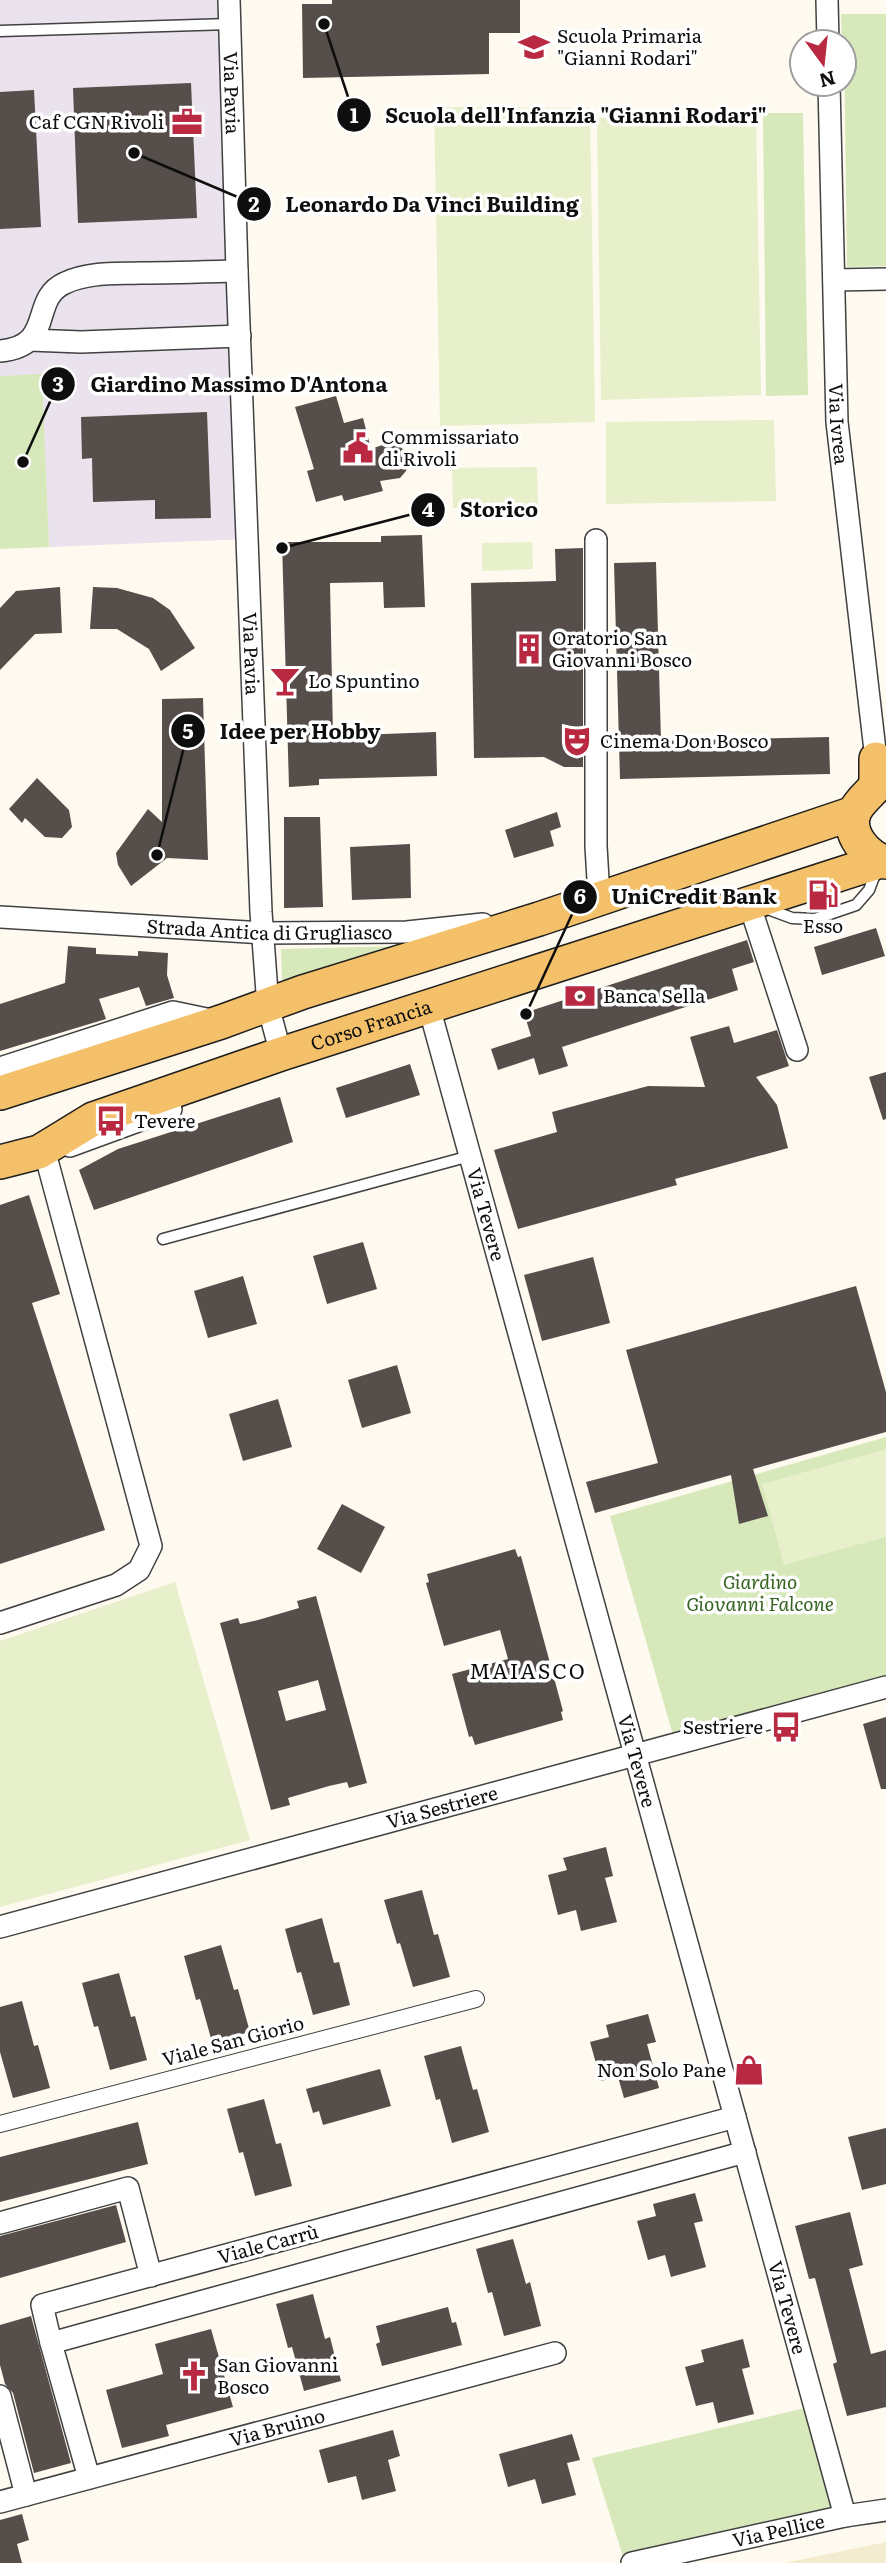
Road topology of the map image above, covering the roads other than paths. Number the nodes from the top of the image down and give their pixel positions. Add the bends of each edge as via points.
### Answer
1 (229, 0) edge
2 (827, 0) edge
3 (230, 24) junction
4 (828, 28) edge
5 (0, 31) edge
6 (829, 98) edge
7 (237, 271) junction
8 (886, 279) edge
9 (834, 280) junction
10 (240, 336) junction
11 (30, 340) junction
12 (0, 351) edge
13 (596, 540) dead end
14 (876, 759) joint
15 (854, 813) junction
16 (884, 862) edge
17 (599, 897) junction
18 (749, 903) junction
19 (0, 917) edge
20 (263, 933) junction
21 (410, 944) junction
22 (268, 1006) junction
23 (432, 1014) junction
24 (221, 1022) junction
25 (797, 1050) dead end
26 (281, 1054) junction
27 (0, 1068) edge
28 (0, 1093) edge
29 (470, 1156) junction
30 (0, 1163) edge
31 (48, 1164) junction
32 (0, 1179) edge
33 (163, 1239) dead end
34 (0, 1623) edge
35 (886, 1686) edge
36 (635, 1755) junction
37 (0, 1927) edge
38 (476, 1999) dead end
39 (735, 2117) junction
40 (0, 2124) edge
41 (616, 2149) junction
42 (745, 2152) junction
43 (531, 2172) junction
44 (625, 2185) junction
45 (541, 2208) junction
46 (0, 2222) edge
47 (151, 2276) junction
48 (51, 2343) junction
49 (555, 2353) dead end
50 (0, 2396) edge
51 (89, 2478) junction
52 (26, 2495) junction
53 (0, 2502) edge
54 (886, 2510) edge
55 (845, 2516) junction
56 (632, 2563) edge

1 - 3 street, Via Pavia
2 - 4 street
3 - 5 lane
3 - 7 street, Via Pavia
6 - 9 street, Via Ivrea
7 - 10 street, Via Pavia
7 - 11 street via 98,275 65,283 46,299 39,328
8 - 9 street
9 - 14 street, Via Ivrea via 837,422
10 - 11 street
10 - 20 street, Via Pavia
11 - 12 street
13 - 17 street
14 - 15 main road via 876,786
15 - 16 main road via 857,840
15 - 17 main road
16 - 18 main road, Corso Francia
17 - 21 main road via 539,919
18 - 23 main road, Corso Francia
18 - 25 street
19 - 20 street, Strada Antica di Grugliasco
20 - 21 street, Strada Antica di Grugliasco
20 - 22 street, Via Pavia
21 - 22 main road
22 - 24 main road
22 - 26 street, Via Pavia
23 - 26 main road, Corso Francia
23 - 29 street, Via Tevere
23 - 31 street, Corso Francia via 69,1146
24 - 27 street via 173,1012
24 - 28 main road
26 - 30 main road, Corso Francia via 93,1119 39,1152
29 - 33 lane
29 - 36 street, Via Tevere
31 - 32 street, Corso Francia
31 - 34 street via 151,1546 139,1570 117,1585
35 - 36 street, Via Sestriere
36 - 37 street, Via Sestriere
36 - 39 street, Via Tevere
38 - 40 street, Viale San Giorio
39 - 41 street, Viale Carrù
39 - 42 street, Via Tevere
41 - 43 street, Viale Carrù
41 - 44 street
42 - 44 street, Viale Carrù
42 - 55 street, Via Tevere
43 - 45 street
43 - 47 street, Viale Carrù
44 - 45 street, Viale Carrù
45 - 48 street, Viale Carrù
46 - 47 street via 128,2188
47 - 48 street, Viale Carrù via 42,2305
48 - 51 street, Viale Carrù
49 - 51 street, Via Bruino
50 - 52 street
51 - 52 street, Via Bruino
52 - 53 street, Via Bruino
54 - 55 street, Via Pellice
55 - 56 street, Via Pellice

